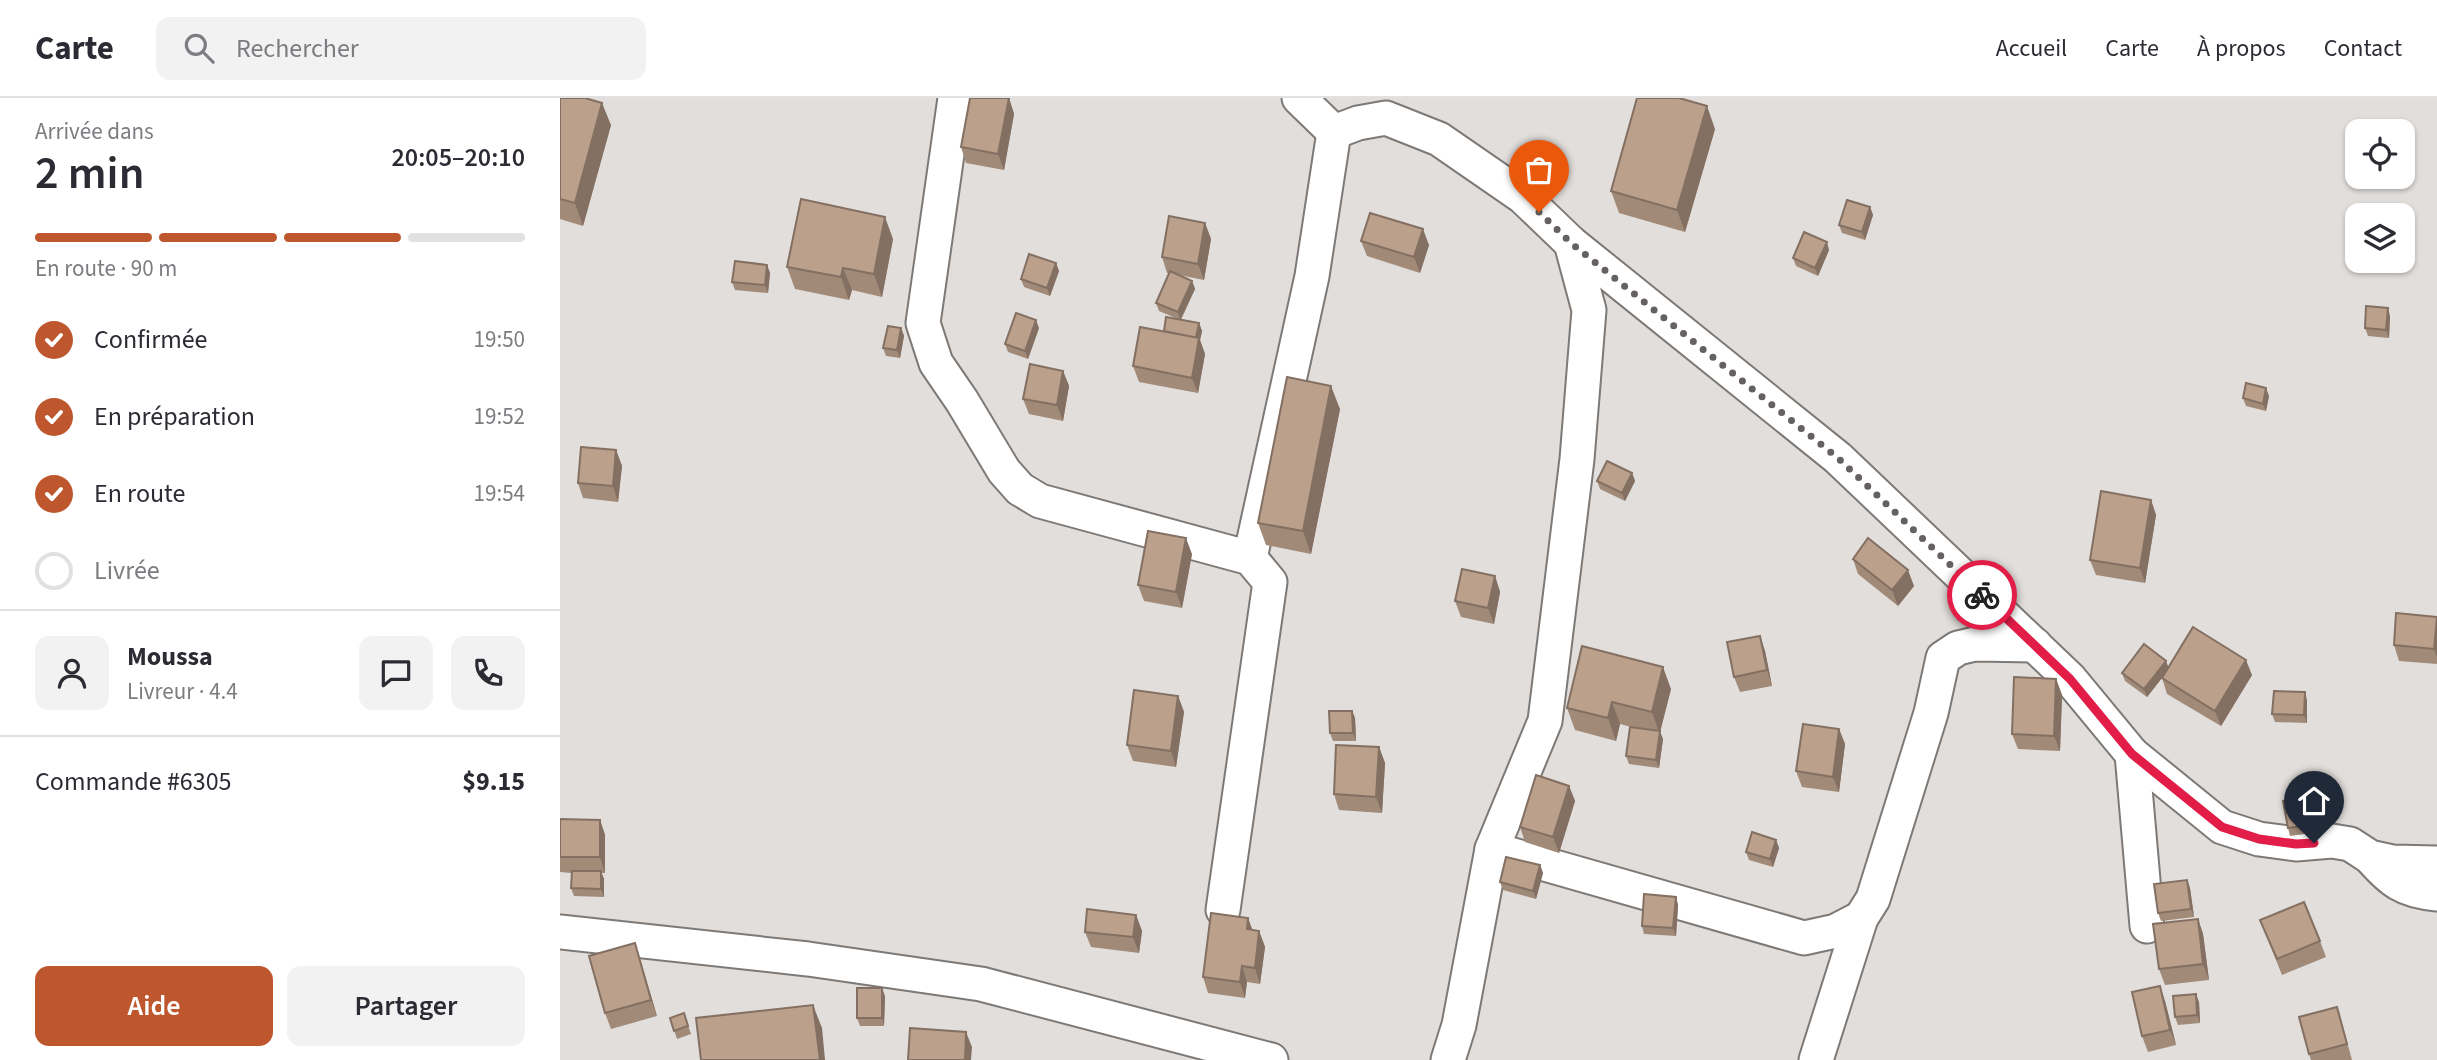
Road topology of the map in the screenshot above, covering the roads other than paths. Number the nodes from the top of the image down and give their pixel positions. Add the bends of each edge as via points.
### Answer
1 (955, 98) edge
2 (1300, 98) edge
3 (1335, 132) junction
4 (1571, 243) junction
5 (1250, 558) junction
6 (2035, 645) junction
7 (2132, 754) junction
8 (1492, 849) junction
9 (2370, 856) junction
10 (2437, 863) edge
11 (2437, 894) edge
12 (1223, 910) dead end
13 (1861, 918) junction
14 (2147, 926) dead end
15 (560, 932) edge
16 (1271, 1060) edge
17 (1448, 1060) edge
18 (1816, 1060) edge

1 - 5 street via 923,323 936,363 1003,471 1040,501
2 - 3 street
3 - 4 street via 1386,118 1439,139 1522,197
3 - 5 street via 1312,276
4 - 6 street via 1838,458
4 - 8 street via 1589,310 1577,459 1545,721
5 - 12 street via 1270,582
6 - 7 street via 2070,679
6 - 13 street via 1975,644 1943,658 1931,713 1873,899
7 - 9 street via 2222,827 2296,844 2350,844
7 - 14 street
8 - 13 street via 1804,938 1836,931
8 - 17 street via 1460,1025
9 - 10 street via 2393,862
9 - 11 street via 2401,887
13 - 18 street
15 - 16 street via 808,959 981,984

